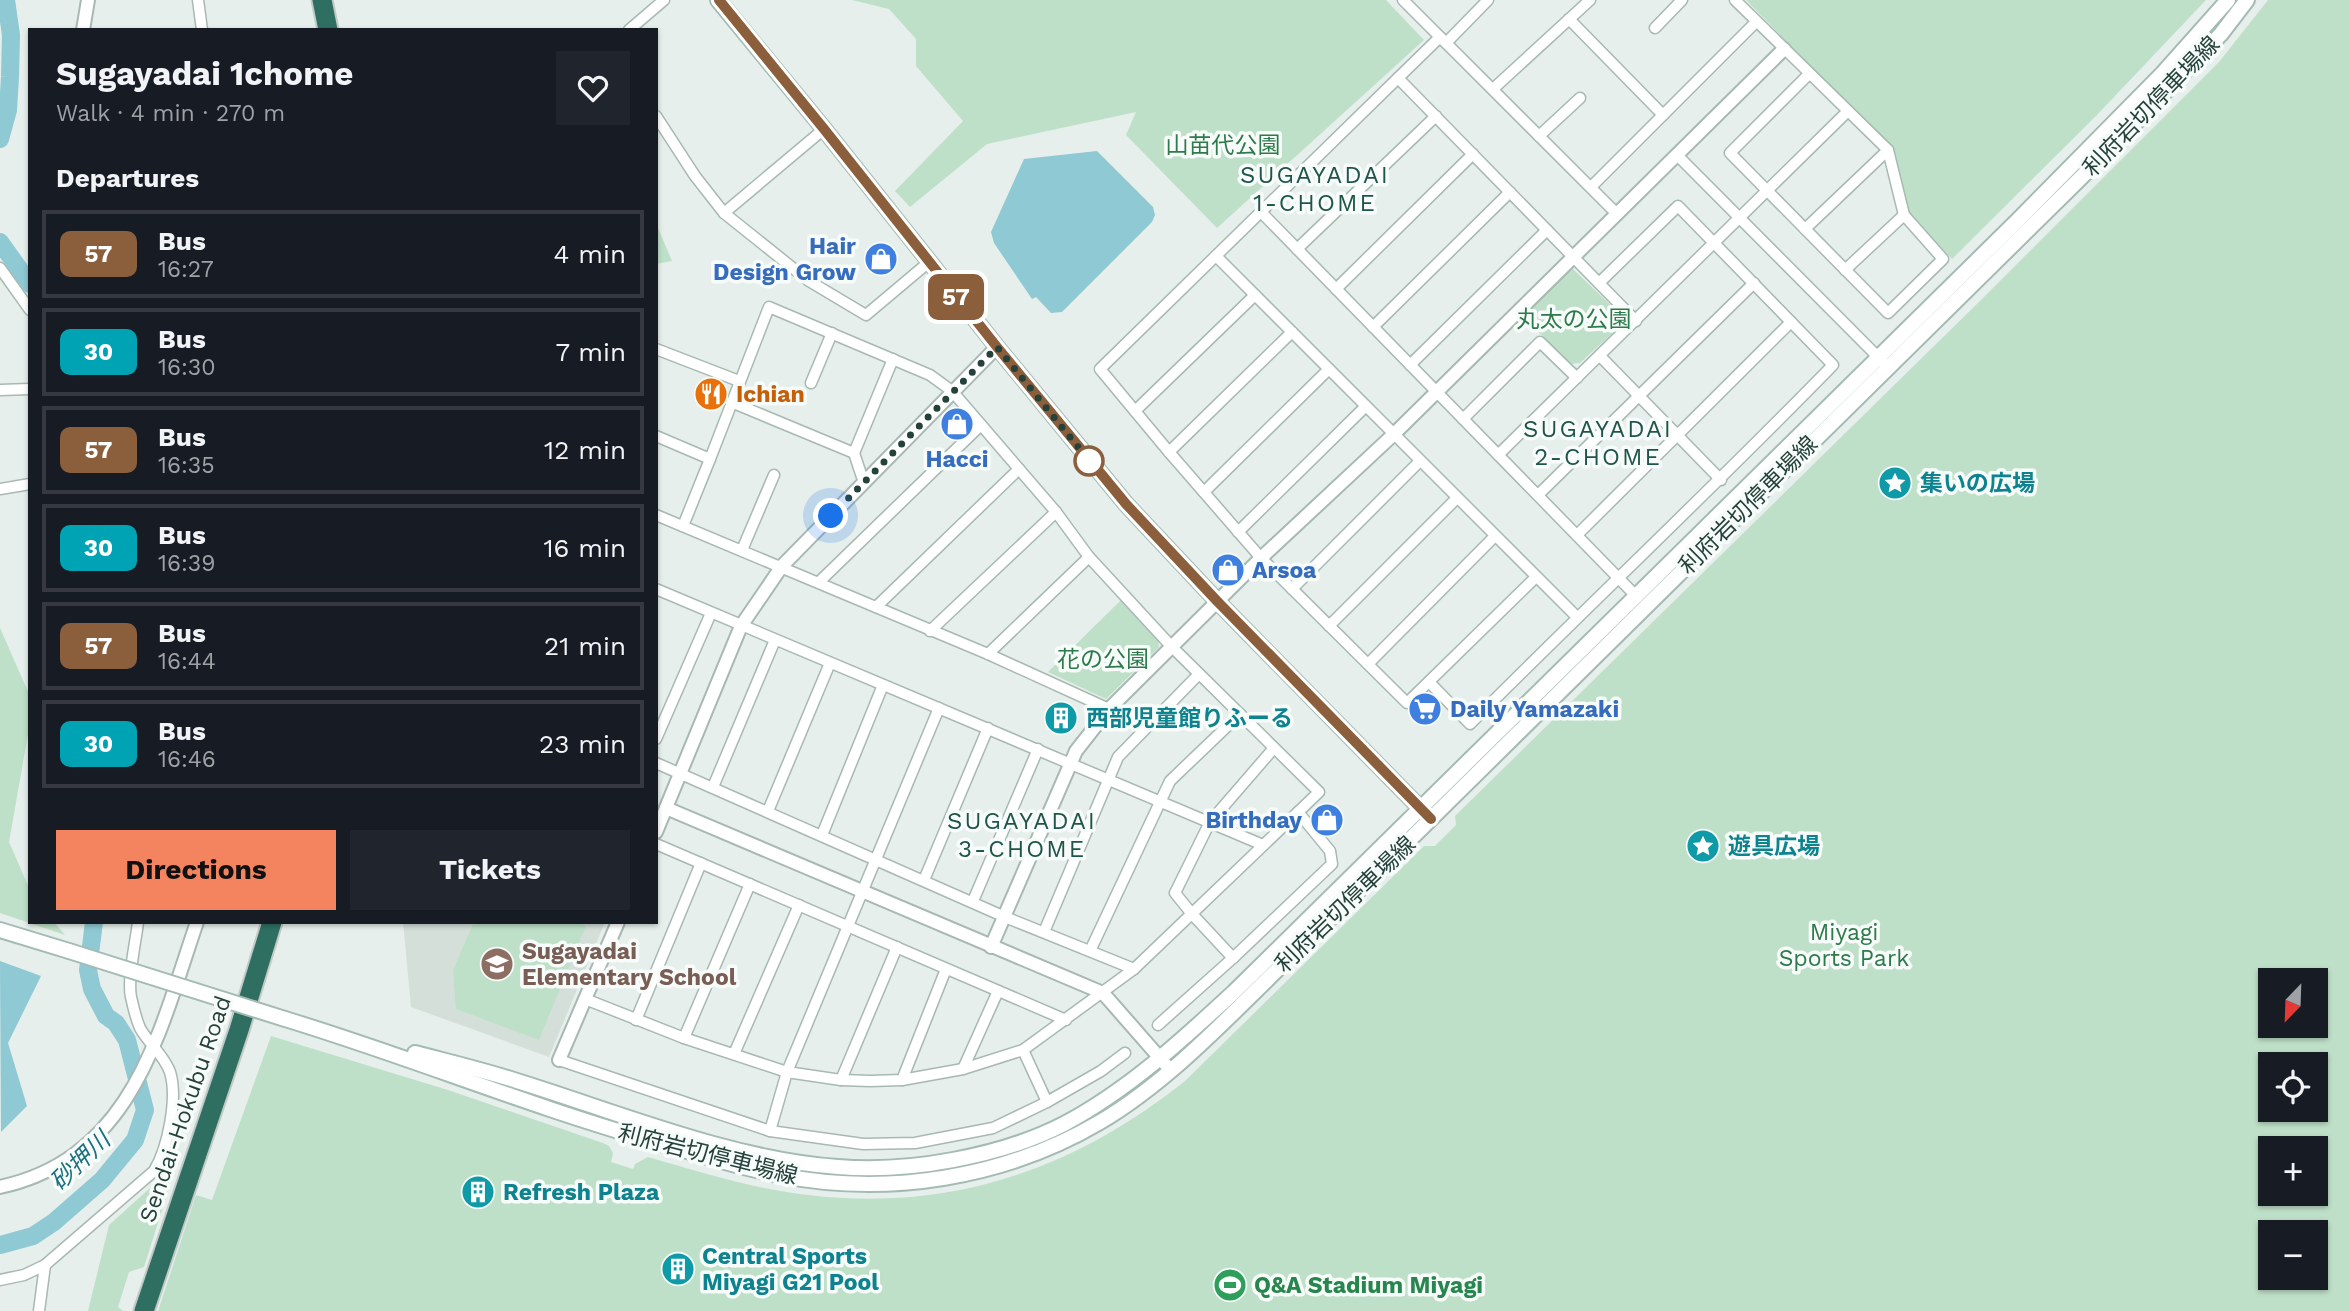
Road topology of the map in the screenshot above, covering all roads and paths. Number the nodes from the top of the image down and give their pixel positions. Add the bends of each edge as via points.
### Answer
1 (88, 0) edge
2 (198, 0) edge
3 (322, 0) edge
4 (664, 0) edge
5 (719, 0) edge
6 (1403, 0) edge
7 (1488, 0) edge
8 (1682, 0) edge
9 (1735, 0) edge
10 (2228, 0) edge
11 (2248, 0) edge
12 (1588, 1) edge
13 (1569, 19) junction
14 (1756, 22) junction
15 (83, 28) edge
16 (202, 28) edge
17 (328, 28) edge
18 (631, 28) edge
19 (1655, 28) dead end
20 (1443, 40) junction
21 (1784, 49) junction
22 (1810, 74) junction
23 (1398, 78) junction
24 (1493, 89) junction
25 (1580, 98) dead end
26 (1848, 111) junction
27 (1663, 115) junction
28 (1436, 116) junction
29 (658, 119) edge
30 (824, 129) junction
31 (1539, 136) junction
32 (1888, 150) junction
33 (1473, 154) junction
34 (1676, 155) junction
35 (1591, 187) junction
36 (1768, 191) junction
37 (1510, 192) junction
38 (1261, 212) junction
39 (724, 213) junction
40 (1618, 214) junction
41 (1904, 215) junction
42 (1741, 219) junction
43 (1805, 229) junction
44 (1548, 230) junction
45 (1715, 244) junction
46 (1297, 249) junction
47 (1216, 256) junction
48 (1573, 257) junction
49 (929, 262) junction
50 (0, 268) edge
51 (1846, 270) junction
52 (1599, 283) junction
53 (1754, 283) junction
54 (1336, 289) junction
55 (1255, 295) junction
56 (28, 307) edge
57 (1636, 321) junction
58 (1791, 322) junction
59 (1373, 327) junction
60 (1292, 332) junction
61 (832, 333) junction
62 (997, 347) junction
63 (658, 350) edge
64 (1600, 356) junction
65 (893, 359) junction
66 (1883, 362) junction
67 (1410, 365) junction
68 (1329, 369) junction
69 (1577, 378) junction
70 (739, 381) junction
71 (811, 383) dead end
72 (28, 389) edge
73 (0, 390) edge
74 (952, 391) junction
75 (1436, 392) junction
76 (1639, 396) junction
77 (731, 402) junction
78 (1366, 406) junction
79 (1135, 411) junction
80 (1463, 419) junction
81 (981, 425) junction
82 (1394, 434) junction
83 (1677, 435) junction
84 (658, 437) edge
85 (1168, 452) junction
86 (854, 453) junction
87 (1498, 455) junction
88 (710, 459) junction
89 (1420, 461) junction
90 (1019, 469) junction
91 (774, 475) dead end
92 (1721, 480) junction
93 (864, 483) junction
94 (28, 484) edge
95 (0, 489) edge
96 (1204, 492) junction
97 (1538, 495) junction
98 (1457, 498) junction
99 (1056, 512) junction
100 (658, 516) edge
101 (683, 526) junction
102 (1238, 532) junction
103 (1577, 534) junction
104 (1495, 536) junction
105 (741, 550) junction
106 (1089, 557) junction
107 (1261, 558) junction
108 (782, 566) junction
109 (1617, 576) junction
110 (1536, 577) junction
111 (819, 583) junction
112 (1292, 589) junction
113 (658, 590) edge
114 (1636, 596) junction
115 (1217, 601) junction
116 (876, 607) junction
117 (711, 613) junction
118 (1577, 617) junction
119 (741, 626) junction
120 (1329, 626) junction
121 (930, 631) junction
122 (775, 640) junction
123 (1171, 646) junction
124 (988, 654) junction
125 (830, 663) junction
126 (1368, 664) junction
127 (1199, 674) junction
128 (1429, 682) junction
129 (883, 685) junction
130 (939, 708) junction
131 (1109, 709) junction
132 (1240, 714) junction
133 (988, 729) junction
134 (658, 734) edge
135 (1274, 748) junction
136 (1038, 750) junction
137 (1070, 763) junction
138 (658, 764) edge
139 (681, 773) junction
140 (1108, 778) junction
141 (713, 787) junction
142 (1160, 800) junction
143 (666, 808) junction
144 (768, 811) junction
145 (1298, 812) junction
146 (1426, 814) junction
147 (1210, 822) junction
148 (658, 827) edge
149 (822, 835) junction
150 (658, 845) edge
151 (1263, 845) junction
152 (875, 858) junction
153 (701, 863) junction
154 (924, 880) junction
155 (750, 884) junction
156 (862, 892) junction
157 (973, 901) junction
158 (799, 905) junction
159 (1192, 914) junction
160 (1004, 916) junction
161 (138, 924) edge
162 (196, 924) edge
163 (271, 924) edge
164 (617, 924) edge
165 (847, 926) junction
166 (0, 930) edge
167 (1044, 932) junction
168 (897, 947) junction
169 (991, 947) junction
170 (1090, 951) junction
171 (1233, 958) junction
172 (946, 969) junction
173 (1134, 970) junction
174 (998, 991) junction
175 (1103, 993) junction
176 (585, 999) junction
177 (636, 1020) junction
178 (1066, 1020) junction
179 (1158, 1025) dead end
180 (684, 1038) junction
181 (352, 1040) junction
182 (1023, 1050) junction
183 (153, 1051) junction
184 (1125, 1053) dead end
185 (734, 1054) junction
186 (1161, 1059) junction
187 (559, 1060) joint
188 (963, 1069) junction
189 (1171, 1070) junction
190 (788, 1072) junction
191 (841, 1080) junction
192 (902, 1080) junction
193 (1047, 1102) junction
194 (770, 1130) junction
195 (0, 1187) edge
196 (45, 1265) junction
197 (0, 1280) edge
198 (39, 1311) edge
199 (144, 1311) edge

1 - 15 street
2 - 16 street
3 - 17 highway
4 - 18 street
5 - 30 main road
6 - 20 street
7 - 20 street
8 - 19 street
9 - 14 street
10 - 66 main road, 利府岩切停車場線 via 2163,74
11 - 66 main road, 利府岩切停車場線 via 2175,84
12 - 13 street
13 - 24 street
13 - 27 street
14 - 21 street
14 - 27 street
20 - 23 street
20 - 24 street
21 - 22 street
21 - 34 street
22 - 26 street
22 - 36 street via 1730,153
23 - 28 street
23 - 38 street
24 - 31 street
25 - 31 street
26 - 32 street
26 - 36 street
27 - 35 street
28 - 33 street
28 - 46 street
29 - 39 street
30 - 39 street
30 - 49 main road
31 - 35 street
32 - 41 street
32 - 43 street
33 - 37 street
33 - 54 street
34 - 40 street
34 - 42 street
35 - 40 street
36 - 42 street
36 - 43 street
37 - 44 street
37 - 59 street
38 - 46 street
38 - 47 street
39 - 49 street via 809,281 866,315
40 - 48 street
41 - 51 street
41 - 51 street via 1943,259 1888,313
42 - 45 street
42 - 66 street
43 - 51 street
44 - 48 street
44 - 67 street
45 - 52 street via 1678,206
45 - 53 street
45 - 57 street
46 - 54 street
47 - 55 street
47 - 79 street via 1100,369
48 - 52 street
48 - 75 street
49 - 62 main road
50 - 56 street
52 - 57 street
53 - 58 street
53 - 76 street
54 - 59 street
55 - 60 street
55 - 79 street
57 - 64 street
58 - 83 street
58 - 92 street via 1833,365
59 - 67 street
60 - 68 street
60 - 85 street
61 - 65 street
61 - 70 street via 769,307
61 - 71 street
62 - 74 street
62 - 115 main road via 1126,504
63 - 70 street
64 - 69 street
64 - 76 street
65 - 74 street via 930,375
65 - 86 street
66 - 114 main road, 利府岩切停車場線
66 - 146 main road, 利府岩切停車場線
67 - 75 street
68 - 78 street
68 - 96 street
69 - 80 street via 1540,342
69 - 87 street
70 - 77 street
72 - 73 street
74 - 81 street
74 - 93 street
75 - 80 street
75 - 82 street
76 - 83 street
76 - 97 street
77 - 86 street
77 - 88 street
78 - 82 street
78 - 102 street
79 - 85 street
80 - 87 street
81 - 90 street
81 - 111 street
82 - 89 street
82 - 107 street
83 - 92 street
83 - 103 street
84 - 88 street
85 - 96 street
86 - 93 street
87 - 97 street
88 - 101 street
89 - 98 street
89 - 112 street
90 - 99 street
90 - 116 street
91 - 105 street
92 - 109 street
93 - 108 street
94 - 95 street
96 - 102 street
97 - 103 street
98 - 104 street
98 - 120 street
99 - 106 street
99 - 121 street
100 - 101 street
101 - 105 street
102 - 107 street
103 - 109 street
104 - 110 street
104 - 126 street
105 - 108 street
106 - 123 street
106 - 124 street
107 - 112 street
107 - 115 street
108 - 111 street
108 - 119 street
109 - 114 street
109 - 118 street
110 - 118 street
110 - 128 street
111 - 116 street
112 - 120 street
113 - 117 street
114 - 146 main road, 利府岩切停車場線
115 - 123 street
115 - 146 main road
116 - 121 street
117 - 119 street
117 - 134 street
118 - 128 street via 1470,724
119 - 122 street
119 - 139 street
120 - 126 street
121 - 124 street
122 - 125 street
122 - 141 street
123 - 127 street
123 - 131 street
124 - 131 street
125 - 129 street
125 - 144 street
126 - 128 street via 1407,703
127 - 132 street
127 - 140 street via 1118,757
129 - 130 street
129 - 149 street
130 - 133 street
130 - 152 street
131 - 137 street via 1087,733
132 - 135 street
132 - 142 street via 1170,781
133 - 136 street
133 - 154 street
135 - 145 street via 1319,792
135 - 147 street
136 - 137 street
136 - 157 street
137 - 140 street
137 - 160 street
138 - 139 street
139 - 141 street
139 - 143 street
140 - 142 street
140 - 167 street
141 - 144 street
142 - 147 street
142 - 170 street
143 - 148 street
143 - 156 street
144 - 149 street
145 - 151 street
145 - 171 street via 1330,850 1332,864
146 - 186 main road, 利府岩切停車場線
146 - 189 main road, 利府岩切停車場線
147 - 151 street
147 - 159 street via 1175,893
149 - 152 street
150 - 153 street
151 - 159 street
152 - 154 street
152 - 156 street
153 - 155 street
153 - 177 street
154 - 157 street
155 - 158 street
155 - 180 street
156 - 165 street
156 - 169 street
157 - 160 street
158 - 165 street
158 - 185 street
159 - 171 street
159 - 173 street
160 - 167 street
160 - 169 street
161 - 183 street via 130,994
162 - 183 street
163 - 199 highway, Sendai-Hokubu Road
164 - 176 street
165 - 168 street
165 - 190 street
166 - 181 main road, 利府岩切停車場線, bridge
167 - 170 street
168 - 172 street
168 - 191 street
169 - 175 street
170 - 173 street
171 - 179 street
172 - 174 street
172 - 192 street
173 - 175 street
174 - 178 street
174 - 188 street
175 - 178 street
175 - 186 street
176 - 177 street
176 - 187 street
177 - 180 street
178 - 182 street
180 - 185 street
181 - 186 main road, 利府岩切停車場線 via 516,1081 729,1147 814,1164 867,1168 927,1165 1014,1145 1063,1124
181 - 189 main road, 利府岩切停車場線 via 500,1093 734,1165 781,1176 864,1184 921,1182 1022,1158 1100,1122
182 - 188 street
182 - 193 street
183 - 195 street via 112,1121 44,1173
183 - 196 street via 170,1072 172,1102 161,1159 154,1171
184 - 193 street
185 - 190 street
186 - 189 street
187 - 194 street
188 - 192 street
190 - 191 street
190 - 194 street
191 - 192 street
193 - 194 street via 993,1128 915,1143 863,1144
196 - 197 street
196 - 198 street

